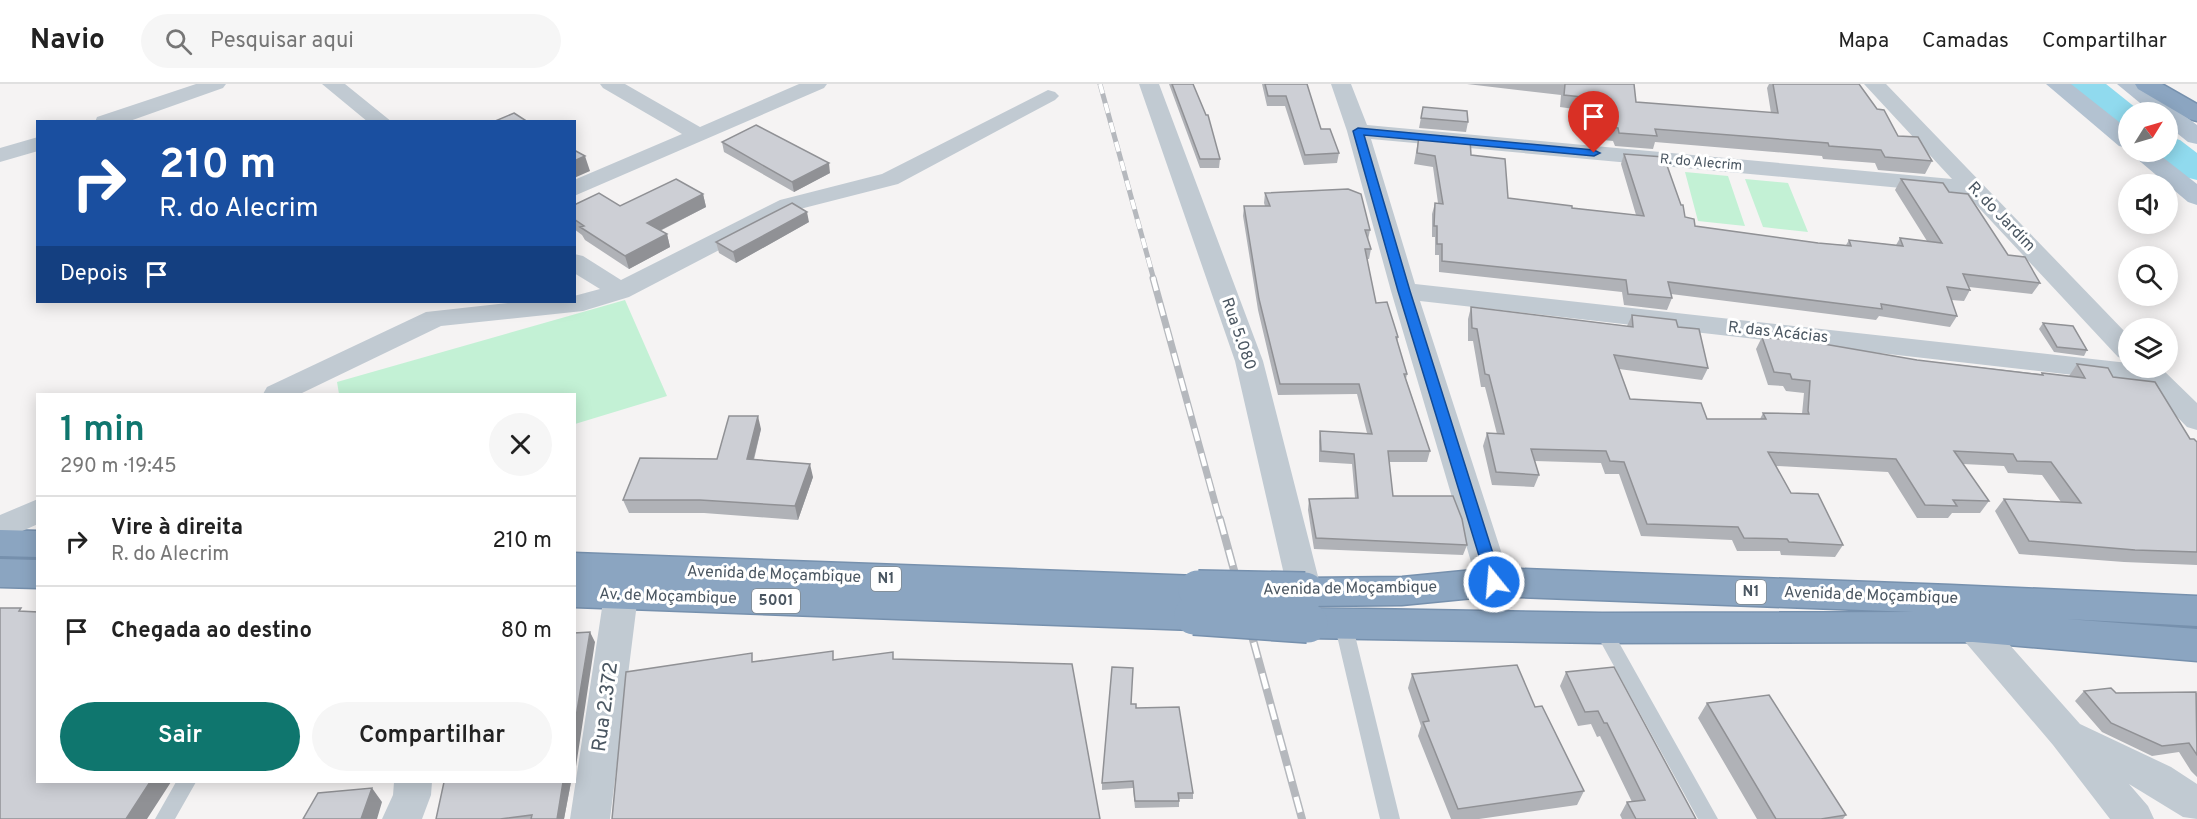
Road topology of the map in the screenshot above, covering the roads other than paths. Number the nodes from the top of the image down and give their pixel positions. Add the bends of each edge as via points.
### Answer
1 (216, 84) edge
2 (332, 84) edge
3 (610, 84) edge
4 (817, 84) edge
5 (1149, 84) edge
6 (1341, 84) edge
7 (1874, 84) edge
8 (2057, 84) edge
9 (2128, 84) edge
10 (2146, 84) edge
11 (1048, 96) dead end
12 (2151, 102) edge
13 (2197, 114) edge
14 (111, 120) edge
15 (379, 120) edge
16 (2178, 123) edge
17 (1358, 131) junction
18 (2118, 133) edge
19 (699, 135) junction
20 (2197, 137) edge
21 (36, 145) edge
22 (0, 155) edge
23 (2153, 162) edge
24 (576, 188) edge
25 (1973, 188) junction
26 (2197, 197) edge
27 (576, 262) edge
28 (620, 291) junction
29 (1404, 291) junction
30 (440, 310) edge
31 (2118, 340) edge
32 (2118, 368) edge
33 (2155, 378) edge
34 (279, 393) edge
35 (2197, 420) edge
36 (36, 511) edge
37 (0, 529) edge
38 (0, 543) edge
39 (36, 544) edge
40 (576, 567) edge
41 (0, 573) edge
42 (36, 574) edge
43 (1494, 582) junction
44 (576, 593) edge
45 (621, 595) junction
46 (1196, 603) junction
47 (977, 608) joint
48 (1318, 612) junction
49 (2197, 612) edge
50 (1973, 627) junction
51 (1602, 628) junction
52 (2197, 645) edge
53 (2066, 734) junction
54 (185, 783) edge
55 (413, 783) edge
56 (2197, 805) edge
57 (165, 819) edge
58 (402, 819) edge
59 (590, 819) edge
60 (1390, 819) edge
61 (1707, 819) edge
62 (2134, 819) edge

1 - 14 street
2 - 15 street
3 - 19 street
4 - 19 street
5 - 48 street, Rua 5.080 via 1249,361
6 - 17 street
7 - 25 street, R. do Jardim
8 - 18 main road
9 - 12 main road
10 - 13 highway
11 - 28 street via 890,179 788,204
16 - 20 main road
17 - 25 street, R. do Alecrim
17 - 29 street
19 - 24 street
21 - 22 street
23 - 26 main road
25 - 31 street, R. do Jardim
27 - 28 street
28 - 30 street via 583,303
29 - 32 street, R. das Acácias
29 - 43 street
30 - 34 street
33 - 35 street
36 - 37 street
38 - 39 highway
40 - 46 highway, Avenida de Moçambique / N1
41 - 42 highway
43 - 48 highway, Avenida de Moçambique / N1 via 1402,591
43 - 49 highway, Avenida de Moçambique / N1
44 - 45 highway, Av. de Moçambique / 5001
45 - 47 highway, Av. de Moçambique / 5001
45 - 59 street, Rua 2.372
46 - 47 highway, Avenida de Moçambique / N1
46 - 48 highway, Avenida de Moçambique / N1, bridge
48 - 51 highway, Avenida de Moçambique / N1
48 - 60 lane
50 - 51 highway, Avenida de Moçambique / N1
50 - 52 highway, Avenida de Moçambique / N1
50 - 53 street
51 - 61 lane
53 - 56 street via 2157,779
53 - 62 street
54 - 57 lane
55 - 58 street

